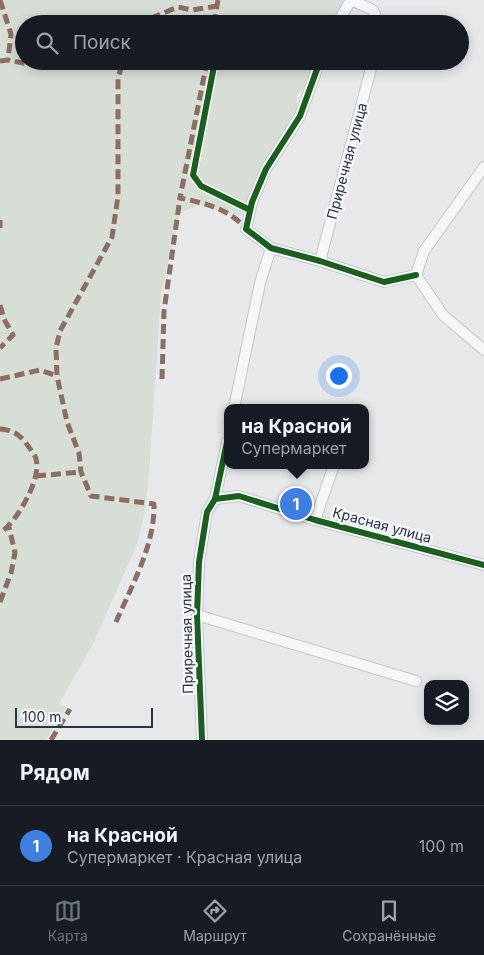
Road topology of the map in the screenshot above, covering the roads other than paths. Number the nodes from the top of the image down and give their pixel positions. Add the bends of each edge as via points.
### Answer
1 (351, 0) edge
2 (342, 15) edge
3 (375, 15) edge
4 (317, 70) edge
5 (371, 70) edge
6 (484, 167) edge
7 (271, 248) junction
8 (320, 261) junction
9 (416, 275) junction
10 (484, 350) edge
11 (235, 404) edge
12 (224, 456) edge
13 (333, 469) edge
14 (215, 499) junction
15 (315, 520) junction
16 (484, 566) edge
17 (197, 615) junction
18 (416, 681) dead end
19 (202, 740) edge

1 - 2 street
1 - 3 street via 373,10
4 - 7 street via 300,116 266,169 252,202 246,230
5 - 8 street, Приречная улица
6 - 9 street via 424,251
7 - 8 street
7 - 11 street via 260,283
8 - 9 street via 384,282
9 - 10 street via 443,315
12 - 14 street, Приречная улица
13 - 15 street
14 - 15 street, Красная улица via 239,496
14 - 17 street, Приречная улица via 207,512 199,562
15 - 16 street, Красная улица
17 - 18 street, Приречная улица
17 - 19 street, Приречная улица

